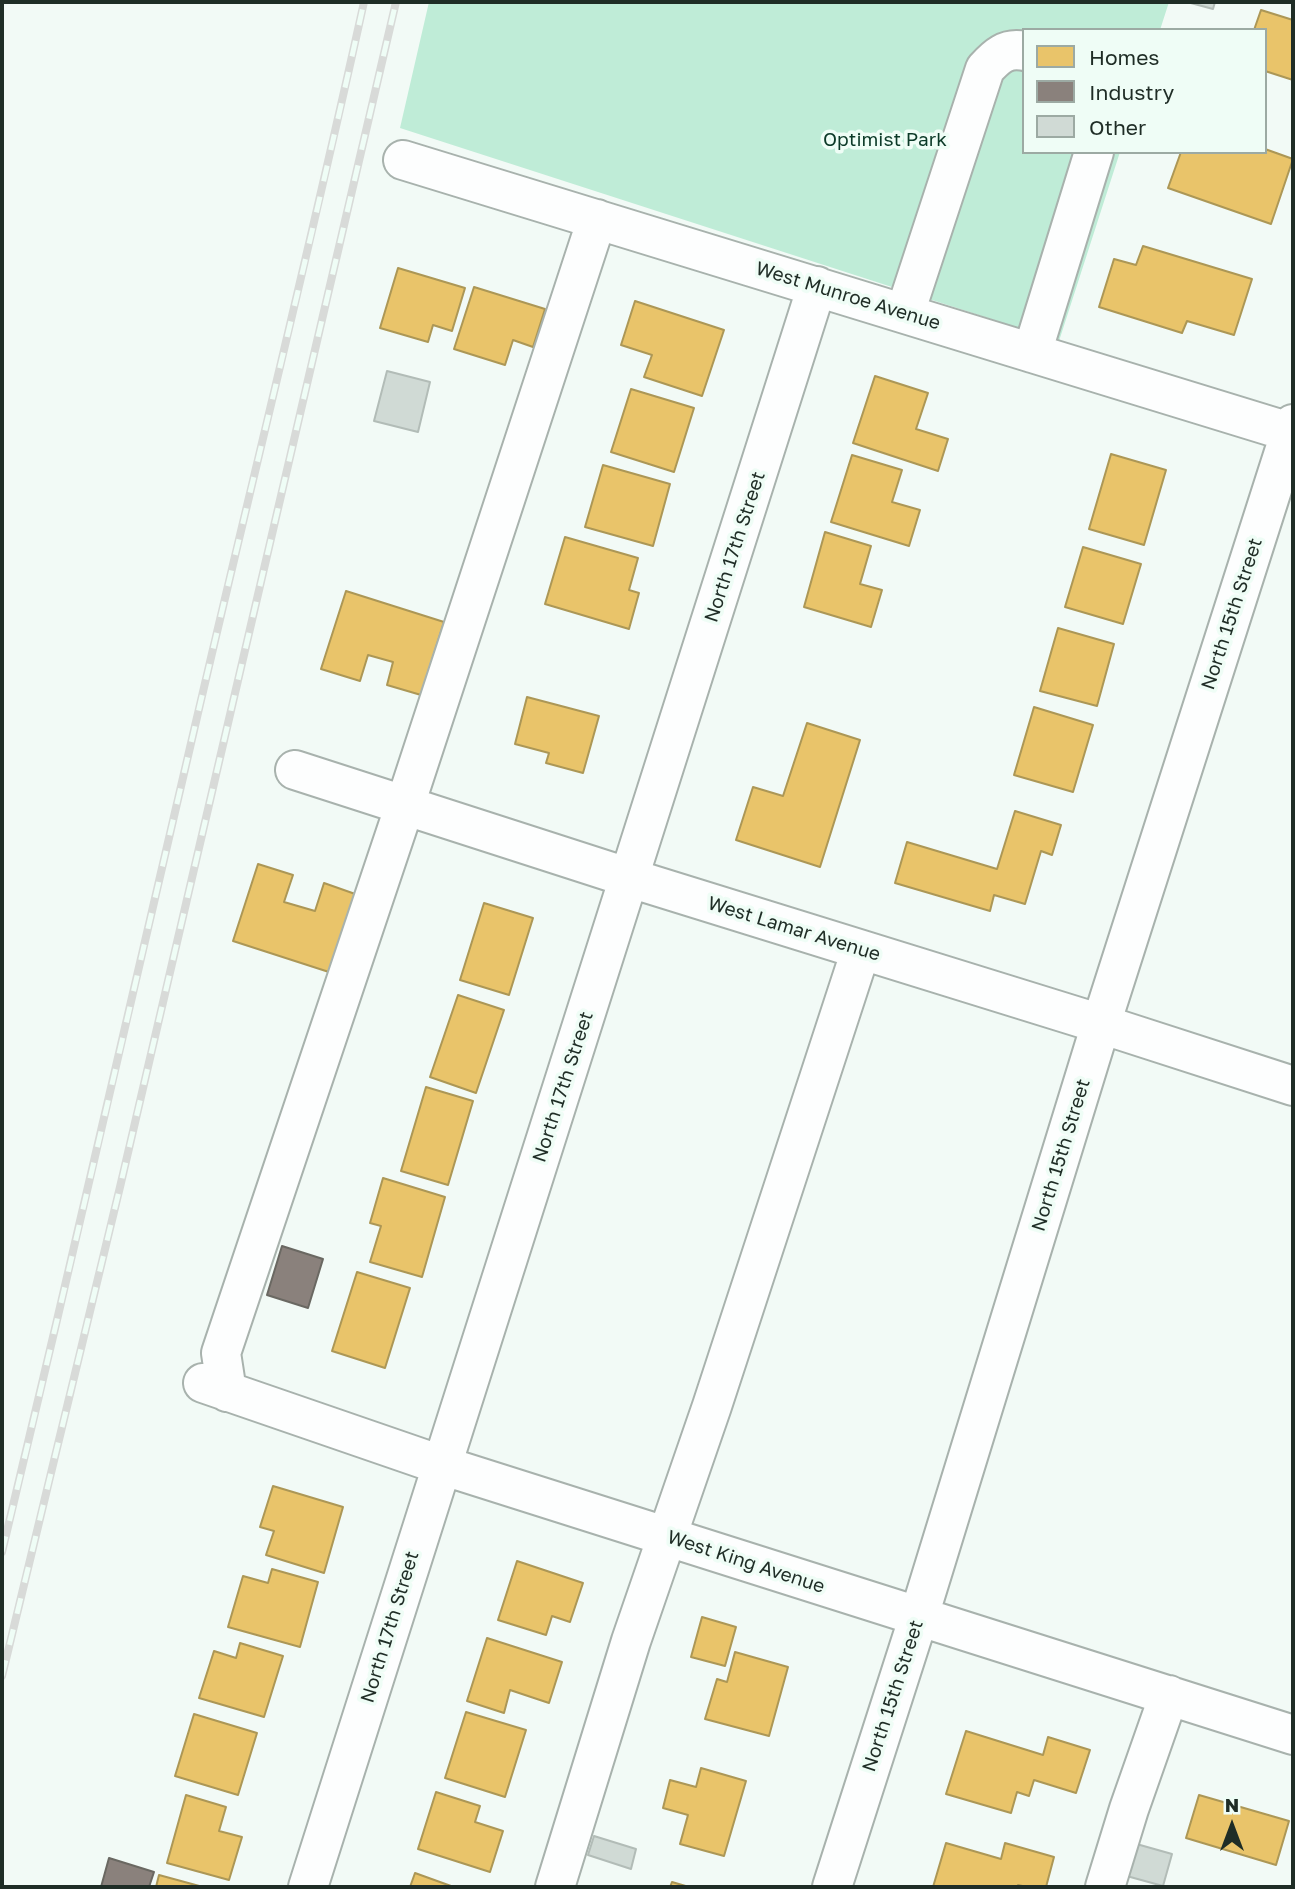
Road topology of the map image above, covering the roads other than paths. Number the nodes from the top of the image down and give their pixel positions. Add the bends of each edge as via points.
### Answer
1 (1022, 50) edge
2 (1093, 154) edge
3 (403, 160) dead end
4 (597, 219) junction
5 (817, 286) junction
6 (905, 313) junction
7 (1032, 353) junction
8 (1292, 429) edge
9 (295, 770) dead end
10 (405, 805) junction
11 (630, 878) junction
12 (860, 950) junction
13 (1101, 1024) junction
14 (1293, 1086) edge
15 (441, 1465) junction
16 (666, 1536) junction
17 (919, 1616) junction
18 (1169, 1695) junction
19 (1293, 1735) edge
20 (308, 1887) edge
21 (555, 1887) edge
22 (832, 1887) edge
23 (1105, 1887) edge

1 - 6 street via 999,54 985,69
2 - 7 street
3 - 4 street, West Munroe Avenue
4 - 5 street, West Munroe Avenue
4 - 10 street
5 - 6 street, West Munroe Avenue
5 - 11 street, North 17th Street
6 - 7 street, West Munroe Avenue
7 - 8 street, West Munroe Avenue
8 - 13 street, North 15th Street
9 - 10 street, West Lamar Avenue
10 - 11 street, West Lamar Avenue
10 - 15 street, West King Avenue via 221,1353 214,1387
11 - 12 street, West Lamar Avenue
11 - 15 street, North 17th Street
12 - 13 street, West Lamar Avenue
12 - 16 street
13 - 14 street, West Lamar Avenue
13 - 17 street, North 15th Street
15 - 16 street, West King Avenue
15 - 20 street, North 17th Street
16 - 17 street, West King Avenue
16 - 21 street
17 - 18 street, West King Avenue
17 - 22 street, North 15th Street
18 - 19 street, West King Avenue
18 - 23 street

